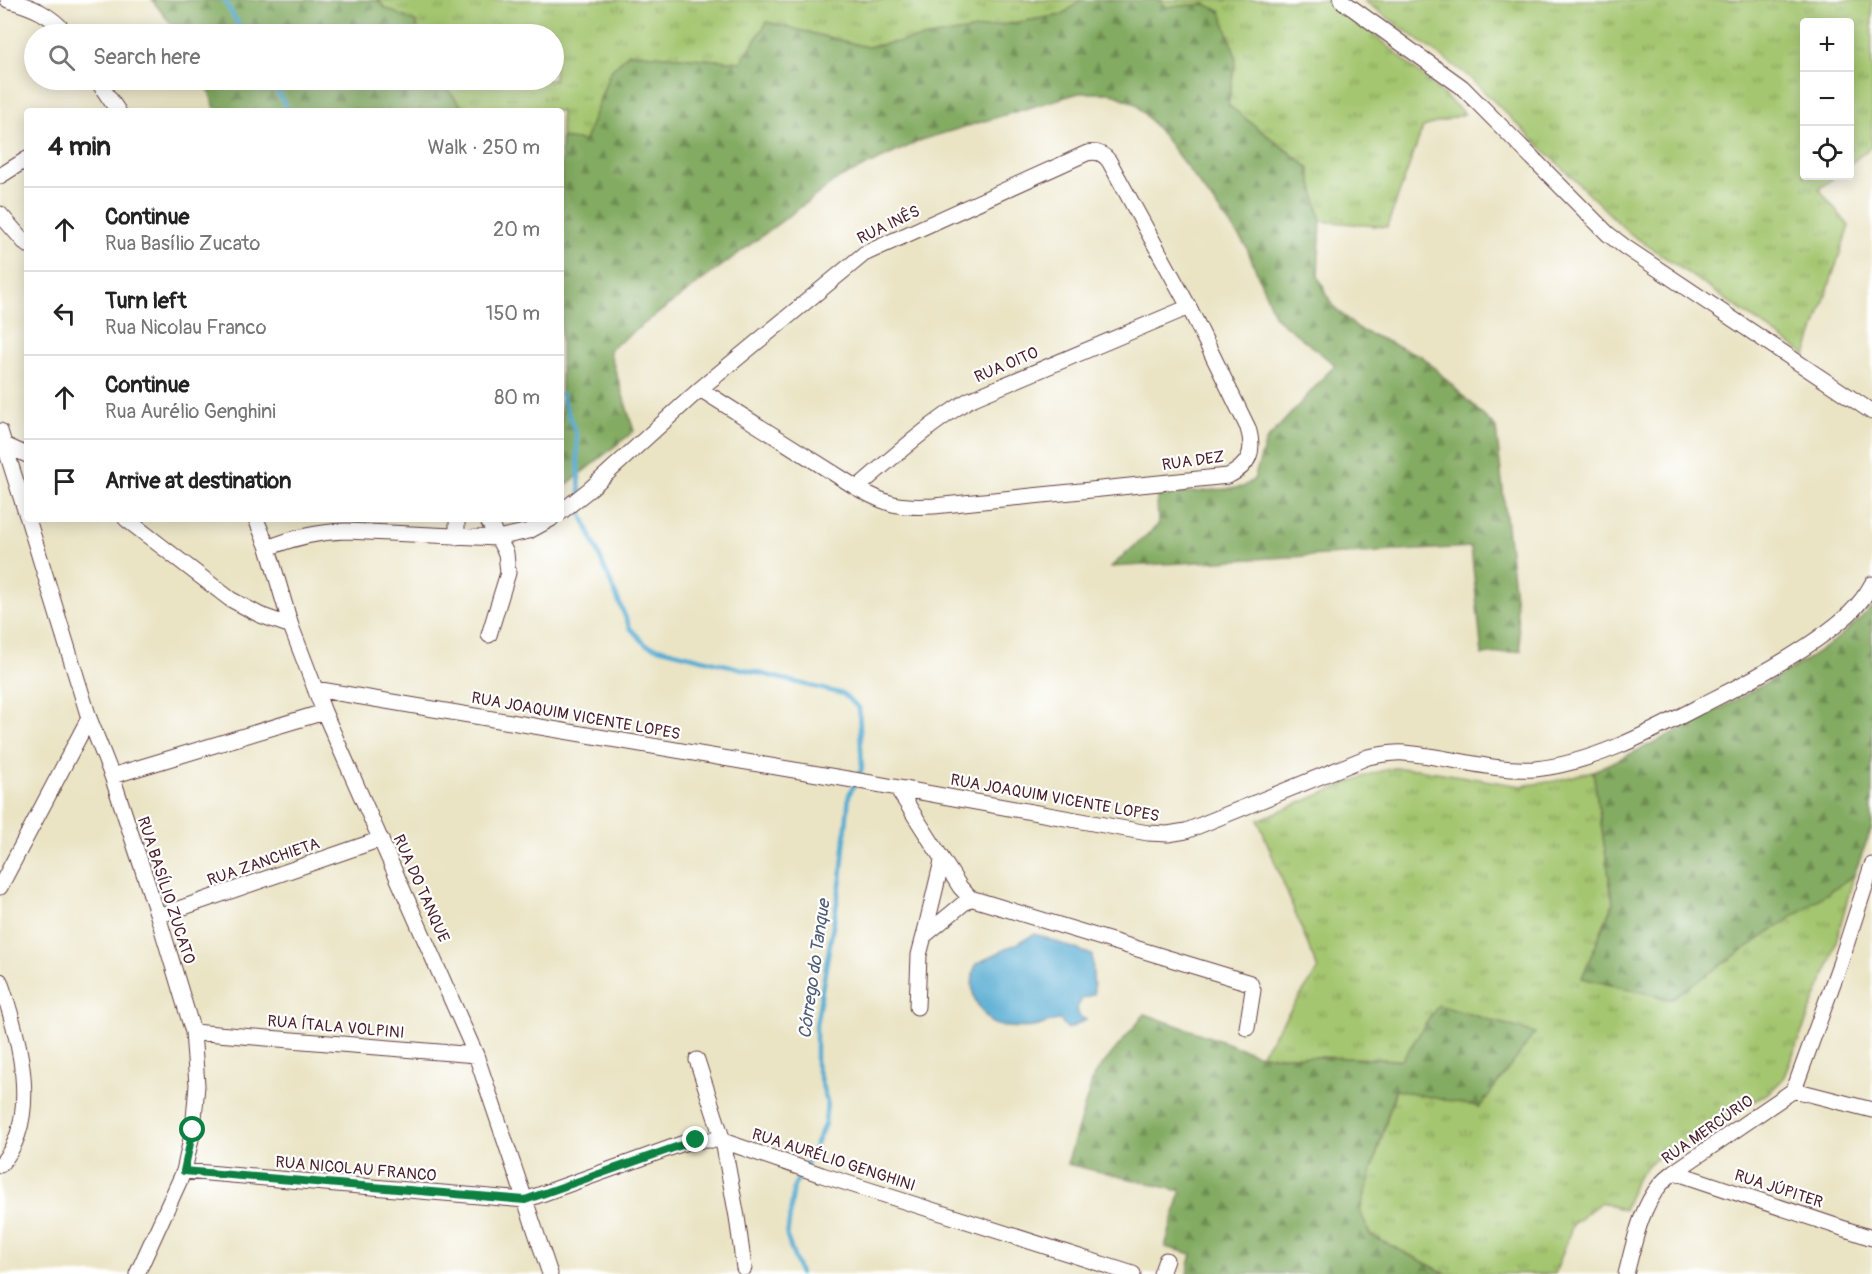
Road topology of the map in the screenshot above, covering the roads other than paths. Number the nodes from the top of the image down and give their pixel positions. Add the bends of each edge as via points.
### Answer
1 (8, 0) edge
2 (1341, 0) edge
3 (56, 24) edge
4 (102, 90) edge
5 (110, 108) edge
6 (1087, 153) joint
7 (24, 161) edge
8 (0, 176) edge
9 (0, 214) edge
10 (24, 242) edge
11 (1189, 307) junction
12 (700, 389) junction
13 (1872, 412) edge
14 (3, 438) edge
15 (24, 454) edge
16 (856, 488) junction
17 (24, 508) edge
18 (564, 510) edge
19 (28, 522) edge
20 (130, 522) edge
21 (257, 522) edge
22 (457, 522) edge
23 (489, 522) edge
24 (546, 522) edge
25 (457, 537) junction
26 (497, 538) junction
27 (268, 548) junction
28 (1872, 584) edge
29 (291, 626) junction
30 (489, 635) dead end
31 (315, 689) junction
32 (324, 712) junction
33 (89, 718) junction
34 (111, 776) junction
35 (897, 788) junction
36 (381, 839) junction
37 (942, 861) junction
38 (1872, 865) edge
39 (0, 887) edge
40 (970, 898) junction
41 (158, 916) junction
42 (924, 936) junction
43 (0, 981) edge
44 (917, 1007) dead end
45 (1247, 1028) dead end
46 (193, 1032) junction
47 (476, 1055) junction
48 (697, 1060) dead end
49 (1794, 1090) junction
50 (1872, 1110) edge
51 (723, 1141) junction
52 (0, 1165) edge
53 (184, 1171) junction
54 (1674, 1172) junction
55 (525, 1200) junction
56 (1872, 1238) edge
57 (744, 1268) dead end
58 (137, 1274) edge
59 (550, 1274) edge
60 (1133, 1274) edge
61 (1626, 1274) edge

1 - 3 street via 32,7
2 - 13 street via 1462,87 1608,234
4 - 5 street
6 - 11 street, RUA DEZ via 1101,153 1109,161
6 - 12 street, RUA INÊS via 864,254
7 - 8 street
9 - 10 street
11 - 16 street, RUA OITO via 969,400 922,432
11 - 16 street, RUA DEZ via 1251,438 1247,460 1228,476 914,507 883,502
12 - 16 street
12 - 18 street, RUA INÊS
14 - 15 street
14 - 17 street, RUA BASÍLIO ZUCATO
19 - 33 street, RUA BASÍLIO ZUCATO
20 - 29 street via 230,599
21 - 27 street, RUA DO TANQUE
22 - 25 street
23 - 26 street
24 - 26 street via 529,531
25 - 26 street
25 - 27 street via 324,532
26 - 30 street via 506,553 508,573
27 - 29 street, RUA DO TANQUE
28 - 35 street, RUA JOAQUIM VICENTE LOPES via 1850,613 1772,667 1656,729 1554,766 1497,768 1403,753 1368,757 1186,831 1168,834
29 - 31 street, RUA DO TANQUE
31 - 32 street, RUA DO TANQUE
31 - 35 street, RUA JOAQUIM VICENTE LOPES
32 - 34 street
32 - 36 street, RUA DO TANQUE
33 - 34 street, RUA BASÍLIO ZUCATO
33 - 39 street
34 - 41 street, RUA BASÍLIO ZUCATO
35 - 37 street
36 - 41 street, RUA ZANCHIETA
36 - 47 street, RUA DO TANQUE
37 - 40 street
37 - 42 street
38 - 49 street
40 - 42 street
40 - 45 street via 1250,983 1253,990
41 - 46 street, RUA BASÍLIO ZUCATO
42 - 44 street via 919,955
43 - 52 street via 12,1014 24,1090 16,1140
46 - 47 street, RUA ÍTALA VOLPINI
46 - 53 street, RUA BASÍLIO ZUCATO via 195,1112
47 - 55 street, RUA DO TANQUE
48 - 51 street
49 - 50 street
49 - 54 street, RUA MERCÚRIO
51 - 55 street, RUA AURÉLIO GENGHINI via 684,1143
51 - 57 street
51 - 60 street, RUA AURÉLIO GENGHINI
53 - 55 street, RUA NICOLAU FRANCO
53 - 58 street, RUA BASÍLIO ZUCATO
54 - 56 street, RUA JÚPITER
54 - 61 street, RUA MERCÚRIO via 1648,1203
55 - 59 street, RUA DO TANQUE

